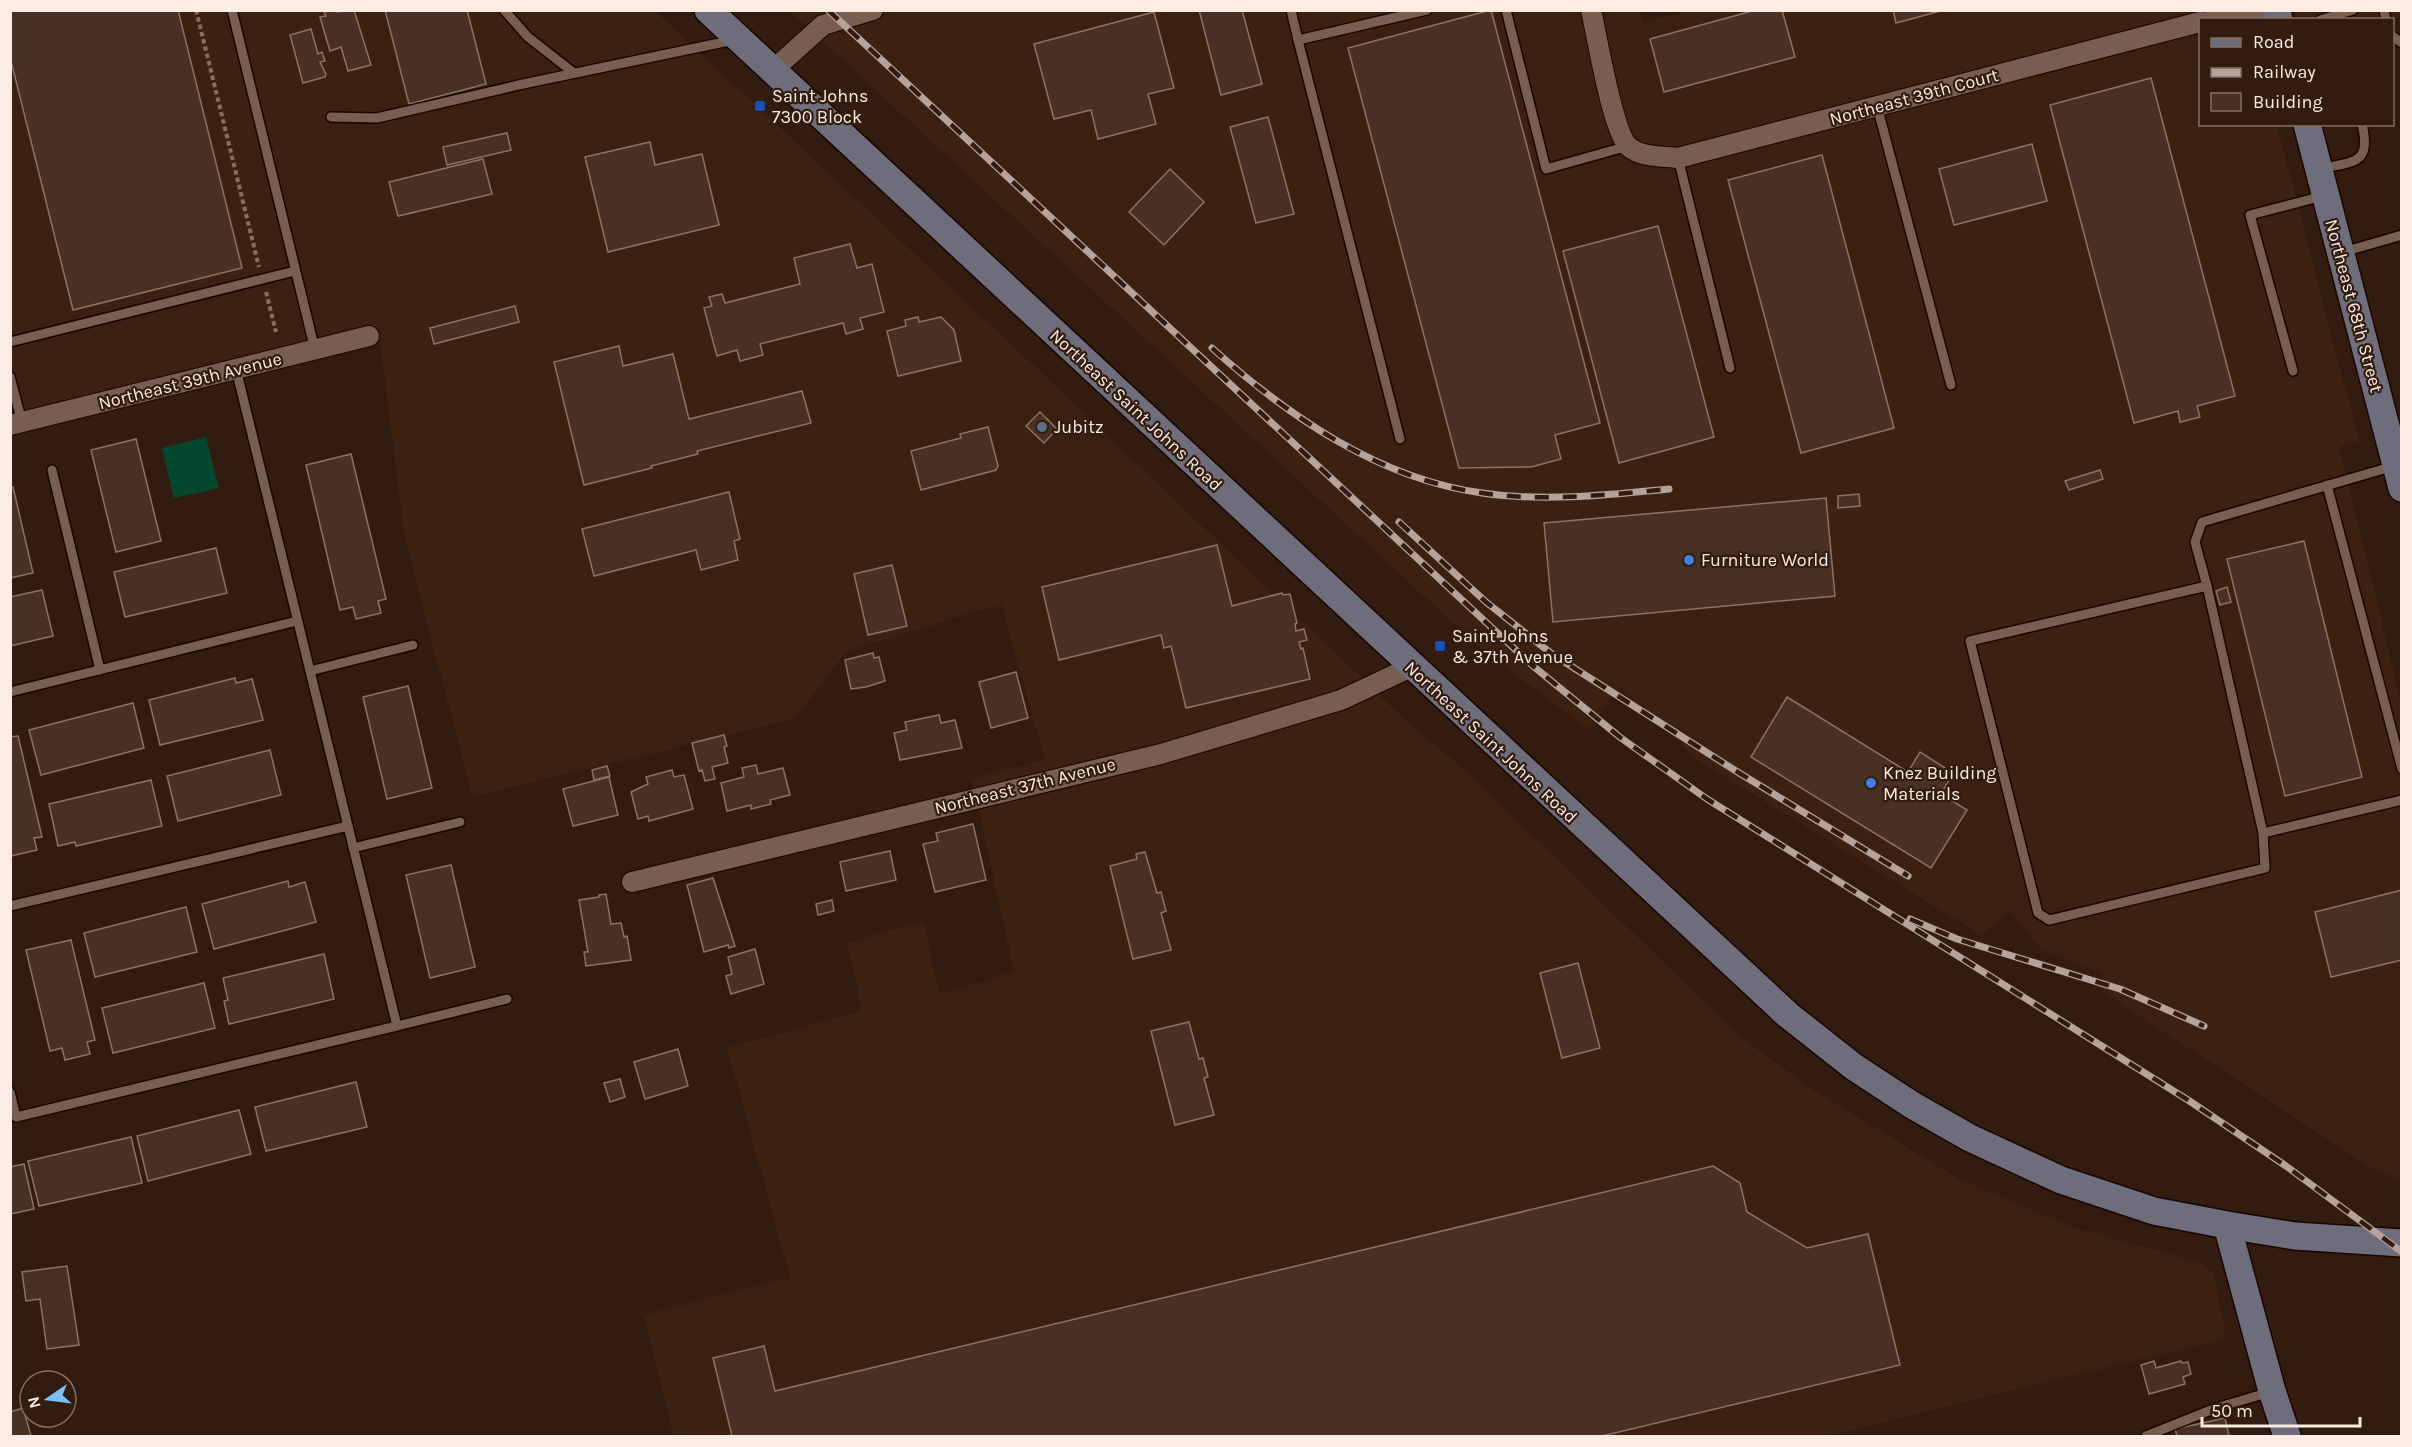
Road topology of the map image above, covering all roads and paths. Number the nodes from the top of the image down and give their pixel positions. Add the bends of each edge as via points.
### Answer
1 (196, 10) edge
2 (232, 10) edge
3 (504, 10) edge
4 (708, 10) edge
5 (873, 10) edge
6 (1291, 10) edge
7 (1427, 10) edge
8 (1506, 10) edge
9 (1591, 10) edge
10 (2353, 10) edge
11 (2335, 15) edge
12 (2218, 18) edge
13 (2252, 18) edge
14 (2199, 22) edge
15 (738, 39) junction
16 (1298, 40) junction
17 (772, 71) junction
18 (574, 73) junction
19 (1877, 106) junction
20 (331, 117) dead end
21 (2307, 126) edge
22 (2362, 126) edge
23 (1628, 146) junction
24 (1678, 158) junction
25 (2318, 169) junction
26 (2325, 196) junction
27 (2402, 235) edge
28 (2340, 253) junction
29 (295, 271) junction
30 (262, 279) junction
31 (276, 332) dead end
32 (369, 336) dead end
33 (10, 342) edge
34 (315, 350) junction
35 (1730, 368) dead end
36 (236, 369) junction
37 (2293, 371) dead end
38 (10, 377) edge
39 (1951, 385) dead end
40 (16, 424) edge
41 (1400, 439) dead end
42 (52, 470) dead end
43 (2399, 477) edge
44 (2327, 485) junction
45 (2207, 586) junction
46 (297, 621) junction
47 (413, 645) dead end
48 (1412, 668) junction
49 (100, 670) junction
50 (310, 671) junction
51 (10, 692) edge
52 (2402, 770) edge
53 (2402, 800) edge
54 (460, 822) dead end
55 (348, 826) junction
56 (2263, 833) junction
57 (353, 848) junction
58 (632, 882) dead end
59 (10, 906) edge
60 (507, 999) dead end
61 (397, 1026) junction
62 (10, 1092) edge
63 (13, 1118) edge
64 (2228, 1225) junction
65 (2402, 1243) edge
66 (2272, 1391) junction
67 (2146, 1437) edge
68 (2287, 1437) edge

1 - 30 path
2 - 29 lane
3 - 18 lane via 528,37
4 - 15 main road, Northeast Saint Johns Road
5 - 17 street via 824,26
6 - 16 lane
7 - 16 lane
8 - 23 lane via 1546,169
9 - 23 street via 1615,119
10 - 11 lane
12 - 13 street via 2229,15
14 - 19 street, Northeast 39th Court
15 - 17 main road, Northeast Saint Johns Road
15 - 18 lane
16 - 41 lane
17 - 48 main road, Northeast Saint Johns Road
18 - 20 lane via 377,118
19 - 24 street, Northeast 39th Court
19 - 39 lane
21 - 25 main road, Northeast 68th Street
22 - 25 lane via 2366,145 2362,154 2353,161
23 - 24 street, Northeast 39th Court via 1646,155
24 - 35 lane
25 - 26 main road, Northeast 68th Street
26 - 28 main road, Northeast 68th Street
26 - 37 lane via 2250,215
27 - 28 lane
28 - 43 main road, Northeast 68th Street
29 - 30 lane
29 - 34 lane
30 - 31 path
30 - 33 lane
32 - 34 street, Northeast 39th Avenue
34 - 36 street, Northeast 39th Avenue
36 - 40 street, Northeast 39th Avenue
36 - 46 lane
38 - 40 lane
42 - 49 lane
43 - 44 lane
44 - 45 lane via 2202,522 2196,542
44 - 52 lane
45 - 56 lane
45 - 56 lane via 1970,641 2037,912 2049,920 2265,868
46 - 49 lane
46 - 50 lane
47 - 50 lane
48 - 58 street, Northeast 37th Avenue via 1341,700 1161,754
48 - 64 main road, Northeast Saint Johns Road via 1788,1015 1854,1067 1970,1138 2061,1180 2154,1211
49 - 51 lane
50 - 55 lane
53 - 56 lane
54 - 57 lane
55 - 57 lane
55 - 59 lane
57 - 61 lane
60 - 61 lane
61 - 63 lane
62 - 63 lane
64 - 65 main road, Northeast Saint Johns Road via 2295,1236
64 - 66 main road
66 - 67 lane via 2216,1408
66 - 68 main road

